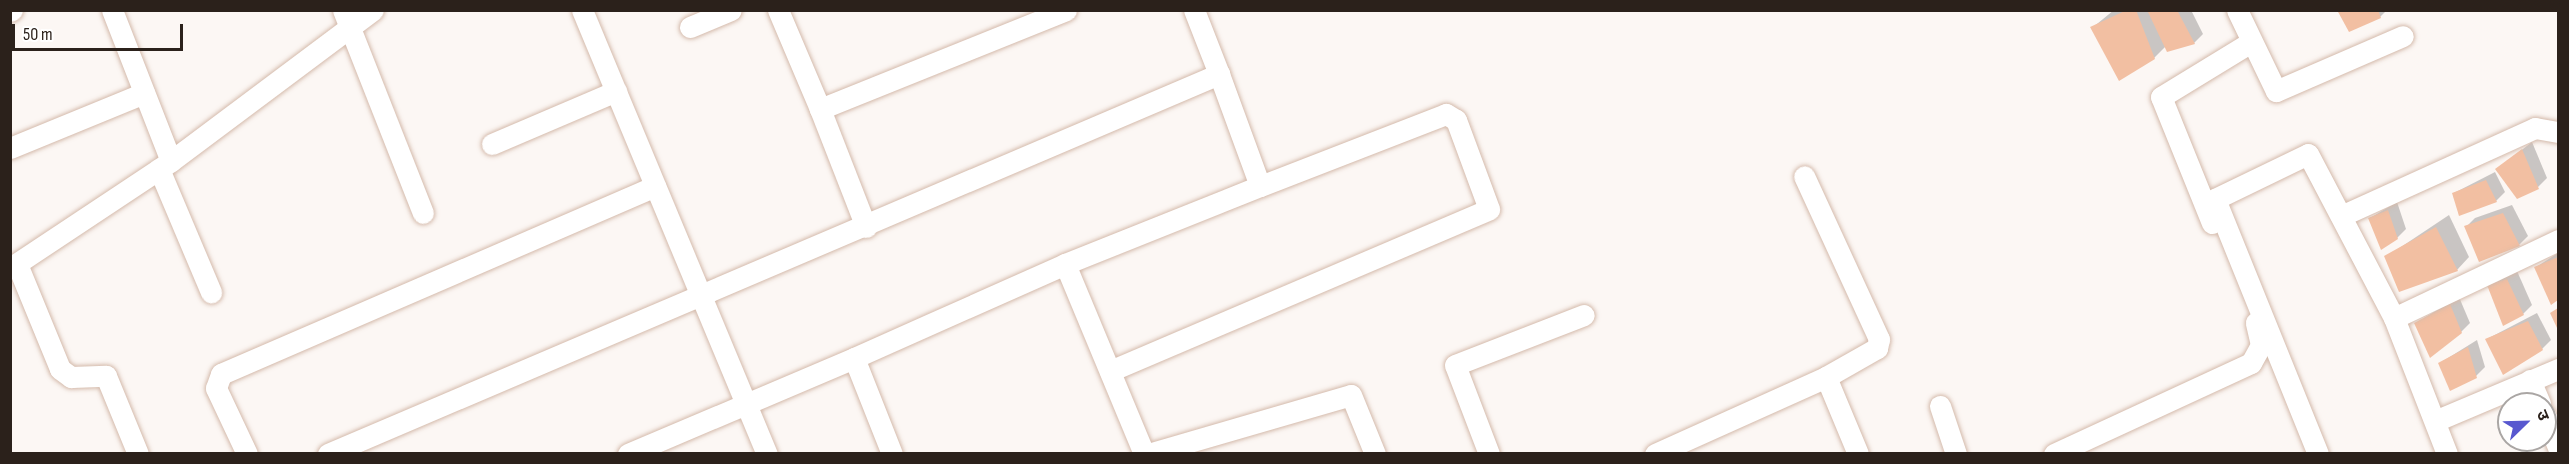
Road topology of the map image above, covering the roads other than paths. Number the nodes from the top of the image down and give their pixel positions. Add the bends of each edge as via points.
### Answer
1 (112, 10) edge
2 (373, 10) edge
3 (582, 10) edge
4 (731, 10) edge
5 (778, 10) edge
6 (1066, 10) edge
7 (1194, 10) edge
8 (2237, 10) edge
9 (347, 19) edge
10 (690, 27) dead end
11 (2403, 36) dead end
12 (2251, 42) junction
13 (1219, 74) junction
14 (616, 91) junction
15 (144, 93) junction
16 (820, 109) junction
17 (2559, 132) edge
18 (492, 144) dead end
19 (10, 148) edge
20 (165, 165) junction
21 (1804, 176) dead end
22 (655, 186) junction
23 (1260, 186) junction
24 (423, 213) dead end
25 (2341, 216) junction
26 (866, 227) junction
27 (2559, 240) edge
28 (1065, 264) junction
29 (14, 266) edge
30 (211, 292) dead end
31 (700, 294) junction
32 (1584, 315) dead end
33 (2394, 318) junction
34 (854, 358) junction
35 (2559, 369) edge
36 (1110, 371) junction
37 (1826, 377) junction
38 (2530, 380) junction
39 (2535, 392) edge
40 (746, 403) junction
41 (1940, 406) dead end
42 (2435, 421) junction
43 (138, 453) edge
44 (247, 453) edge
45 (328, 453) edge
46 (628, 453) edge
47 (767, 453) edge
48 (892, 453) edge
49 (1146, 453) edge
50 (1375, 453) edge
51 (1489, 453) edge
52 (1655, 453) edge
53 (1858, 453) edge
54 (1956, 453) edge
55 (2054, 453) edge
56 (2318, 453) edge
57 (2447, 453) edge

1 - 15 street
2 - 9 street
3 - 14 street
4 - 10 street
5 - 16 street
6 - 16 street
7 - 13 street
8 - 12 street
9 - 20 street
9 - 24 street
11 - 12 street via 2279,91 2271,86
12 - 55 street via 2171,86 2160,103 2259,329 2259,354 2251,363
13 - 23 street
13 - 26 street
14 - 18 street
14 - 22 street
15 - 19 street
15 - 20 street
16 - 26 street
17 - 25 street via 2535,128
20 - 29 street
20 - 30 street
21 - 37 street via 1879,339 1875,350
22 - 31 street
22 - 44 street via 221,374 216,388
23 - 28 street
23 - 36 street via 1446,114 1456,120 1489,209
25 - 33 street
25 - 56 street via 2308,154 2216,199
26 - 31 street
27 - 33 street
28 - 34 street
28 - 36 street
29 - 43 street via 62,373 106,376
31 - 40 street
31 - 45 street
32 - 51 street via 1455,365
33 - 42 street
34 - 40 street
34 - 48 street
35 - 38 street
36 - 49 street
37 - 52 street
37 - 53 street
38 - 39 street
38 - 42 street
40 - 46 street
40 - 47 street
41 - 54 street
42 - 57 street
49 - 50 street via 1351,395

